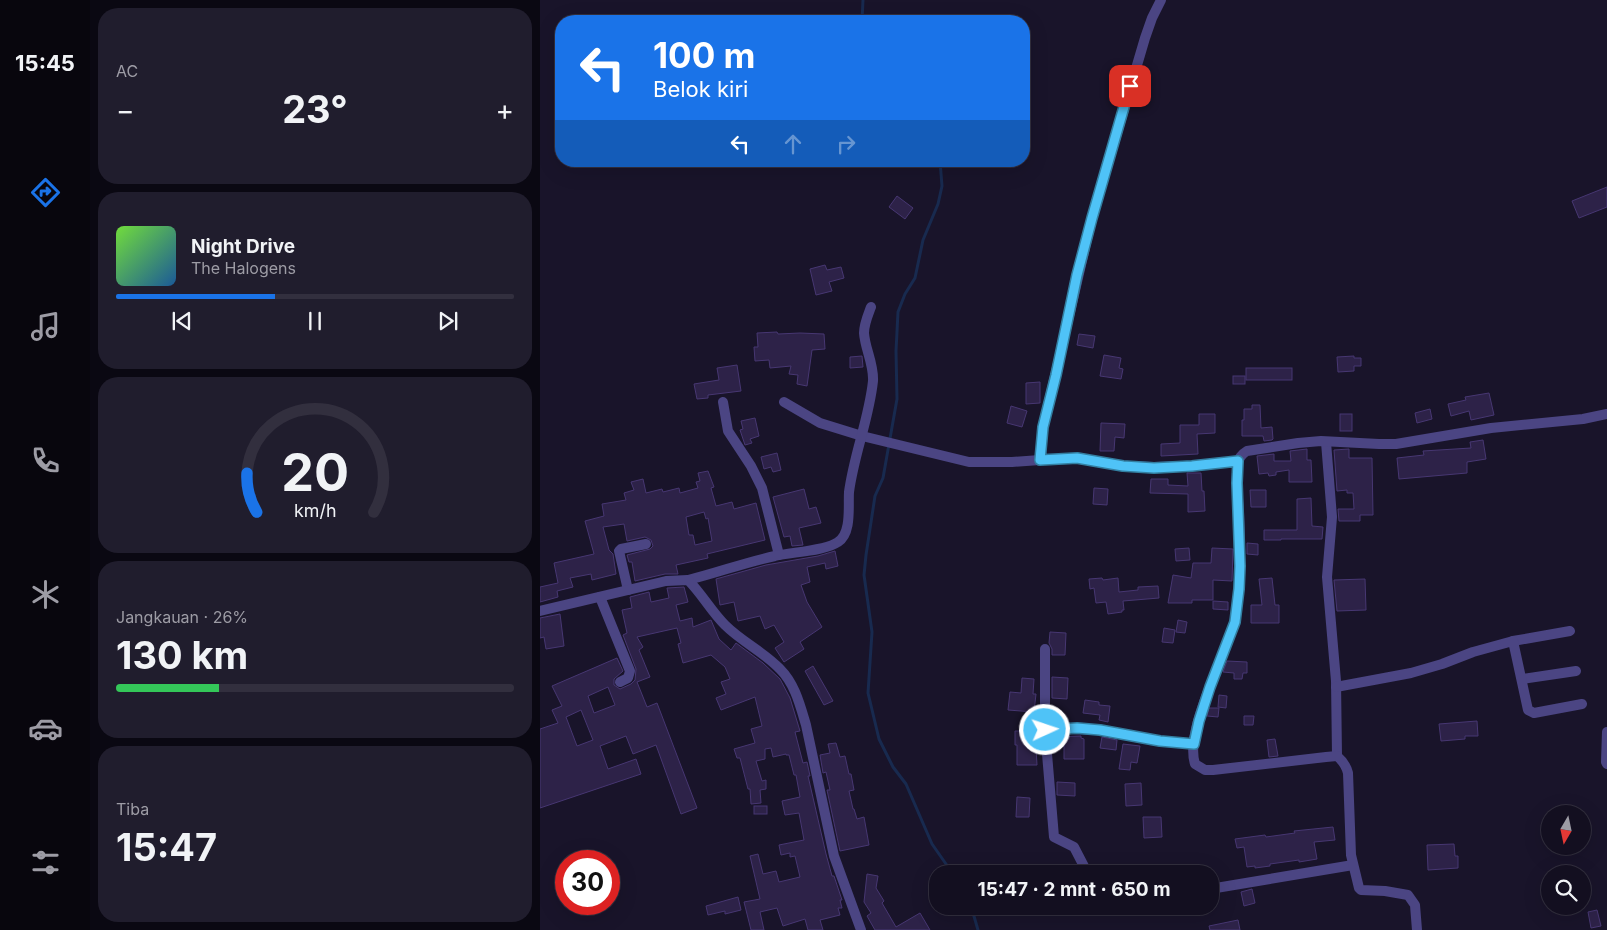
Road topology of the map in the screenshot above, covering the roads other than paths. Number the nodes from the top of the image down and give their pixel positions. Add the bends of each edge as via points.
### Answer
1 (1162, 0) edge
2 (871, 307) dead end
3 (723, 402) dead end
4 (784, 402) dead end
5 (1607, 414) edge
6 (862, 436) junction
7 (1326, 442) junction
8 (1040, 460) junction
9 (1238, 461) junction
10 (646, 544) dead end
11 (779, 555) junction
12 (688, 580) junction
13 (628, 590) junction
14 (600, 597) junction
15 (540, 611) edge
16 (1570, 631) dead end
17 (1513, 640) junction
18 (1045, 649) dead end
19 (1576, 671) dead end
20 (1522, 679) junction
21 (620, 682) dead end
22 (1336, 687) junction
23 (1582, 704) dead end
24 (1045, 730) junction
25 (1607, 732) edge
26 (1194, 744) junction
27 (1336, 756) junction
28 (1607, 764) edge
29 (1083, 865) edge
30 (1353, 865) junction
31 (1219, 887) edge
32 (861, 930) edge
33 (1417, 930) edge

1 - 8 street via 1145,38 1092,218 1043,427
2 - 6 street via 864,334 873,378
3 - 11 street via 728,431 762,488
4 - 6 street via 820,423
5 - 7 street via 1583,420 1491,428 1396,444
6 - 8 street via 969,462
6 - 11 street via 855,456 842,538 829,546
7 - 9 street via 1247,451
7 - 22 street via 1332,516 1327,577
8 - 9 street via 1077,458 1154,468
9 - 26 street via 1240,566 1236,614 1204,704
10 - 13 street via 619,551
11 - 12 street
12 - 13 street
12 - 32 street via 731,631 779,667 795,691 806,725 834,856
13 - 14 street
14 - 15 street
14 - 21 street via 630,671 628,678
16 - 17 street
17 - 20 street
17 - 22 street via 1411,674
18 - 24 street
19 - 20 street
20 - 23 street via 1531,713
22 - 27 street
24 - 26 street via 1100,730
24 - 29 street via 1054,837 1074,847
25 - 28 street
26 - 27 street via 1195,764 1205,770
27 - 30 street via 1346,765 1348,772
30 - 31 street
30 - 33 street via 1361,890 1404,894 1411,898 1415,905

